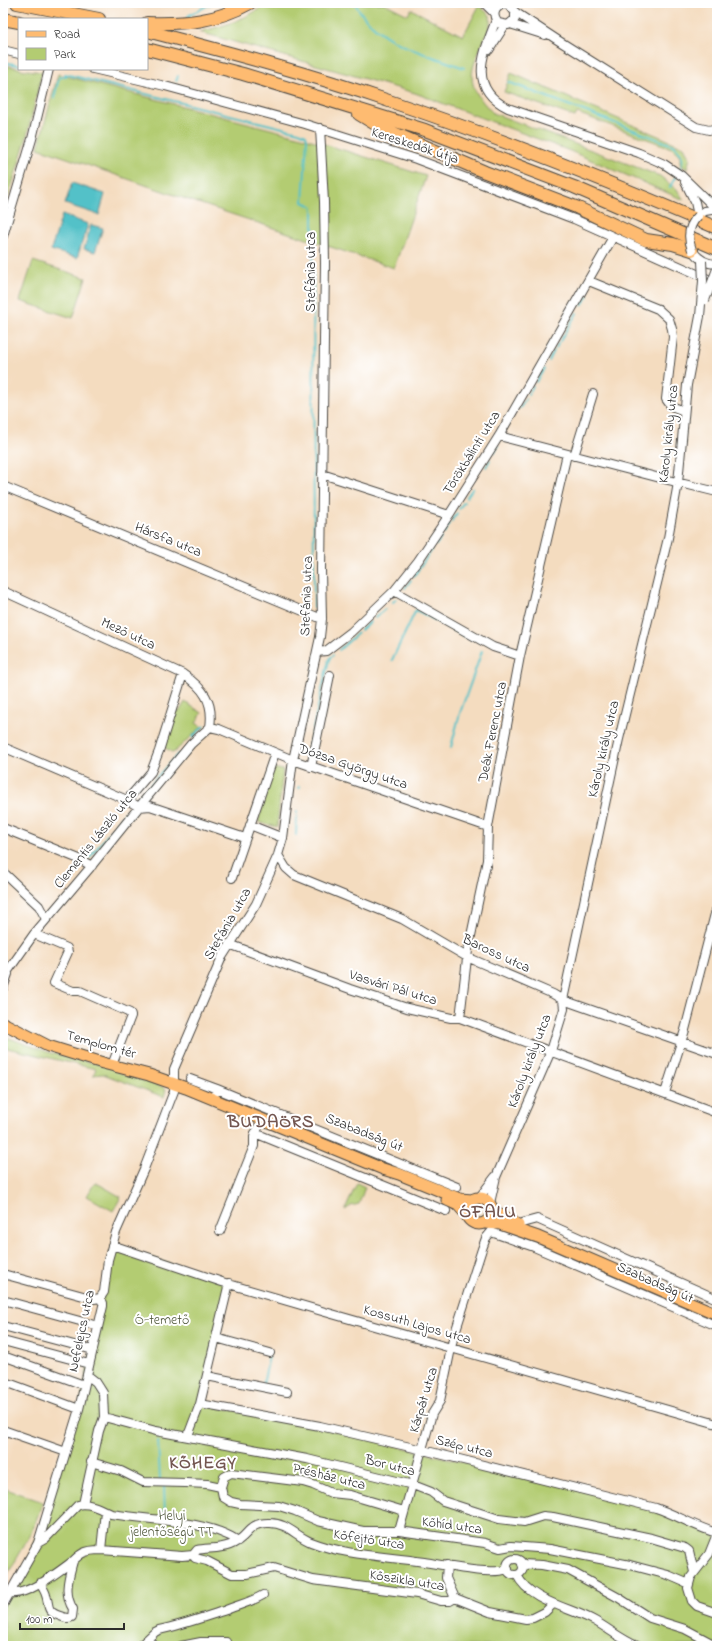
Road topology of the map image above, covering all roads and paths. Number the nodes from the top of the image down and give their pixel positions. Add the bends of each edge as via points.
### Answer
1 (17, 3) edge
2 (250, 3) edge
3 (484, 3) edge
4 (500, 4) edge
5 (515, 12) junction
6 (495, 17) junction
7 (94, 18) edge
8 (3, 19) edge
9 (18, 22) edge
10 (148, 23) edge
11 (507, 25) junction
12 (148, 31) edge
13 (556, 39) junction
14 (148, 49) edge
15 (3, 50) edge
16 (18, 54) edge
17 (483, 61) junction
18 (50, 70) edge
19 (97, 70) edge
20 (339, 103) junction
21 (320, 128) junction
22 (717, 128) edge
23 (682, 176) junction
24 (716, 209) edge
25 (698, 216) junction
26 (717, 228) edge
27 (3, 236) edge
28 (613, 237) junction
29 (716, 249) edge
30 (692, 250) junction
31 (702, 261) junction
32 (717, 264) edge
33 (717, 269) edge
34 (588, 281) junction
35 (717, 283) edge
36 (700, 316) junction
37 (593, 394) dead end
38 (684, 411) junction
39 (500, 436) junction
40 (570, 455) junction
41 (322, 474) junction
42 (678, 483) junction
43 (3, 486) edge
44 (717, 492) edge
45 (449, 515) junction
46 (394, 591) junction
47 (3, 592) edge
48 (322, 620) junction
49 (317, 652) junction
50 (520, 656) junction
51 (182, 674) junction
52 (330, 675) dead end
53 (210, 727) junction
54 (3, 747) edge
55 (275, 753) junction
56 (293, 760) junction
57 (312, 767) junction
58 (127, 800) junction
59 (139, 807) junction
60 (250, 825) junction
61 (488, 827) junction
62 (3, 828) edge
63 (245, 838) junction
64 (283, 838) junction
65 (278, 855) junction
66 (92, 866) junction
67 (3, 872) edge
68 (232, 878) dead end
69 (717, 906) edge
70 (46, 919) junction
71 (34, 934) junction
72 (229, 944) junction
73 (467, 957) junction
74 (6, 975) edge
75 (3, 988) edge
76 (563, 1000) junction
77 (3, 1013) edge
78 (460, 1018) junction
79 (3, 1023) edge
80 (20, 1032) junction
81 (681, 1041) junction
82 (551, 1051) junction
83 (717, 1054) edge
84 (112, 1065) junction
85 (190, 1079) dead end
86 (174, 1083) junction
87 (215, 1093) junction
88 (664, 1093) junction
89 (717, 1113) edge
90 (262, 1119) junction
91 (255, 1133) junction
92 (383, 1169) junction
93 (496, 1177) junction
94 (457, 1187) dead end
95 (475, 1199) junction
96 (491, 1206) junction
97 (446, 1211) dead end
98 (467, 1215) junction
99 (520, 1226) junction
100 (488, 1227) junction
101 (220, 1231) dead end
102 (538, 1237) junction
103 (112, 1245) junction
104 (3, 1274) edge
105 (228, 1283) junction
106 (100, 1298) junction
107 (717, 1299) edge
108 (3, 1300) edge
109 (717, 1314) edge
110 (3, 1326) edge
111 (98, 1326) junction
112 (717, 1326) edge
113 (216, 1338) junction
114 (3, 1340) edge
115 (452, 1348) junction
116 (93, 1350) junction
117 (270, 1353) dead end
118 (3, 1356) edge
119 (89, 1364) junction
120 (87, 1375) junction
121 (207, 1376) junction
122 (3, 1381) edge
123 (84, 1385) junction
124 (288, 1392) dead end
125 (200, 1404) junction
126 (79, 1409) junction
127 (104, 1417) junction
128 (717, 1424) edge
129 (3, 1430) edge
130 (185, 1436) junction
131 (423, 1450) junction
132 (66, 1452) junction
133 (91, 1462) junction
134 (413, 1485) junction
135 (221, 1487) junction
136 (83, 1504) junction
137 (105, 1511) junction
138 (404, 1511) junction
139 (399, 1531) junction
140 (717, 1534) edge
141 (238, 1541) junction
142 (38, 1543) junction
143 (101, 1550) junction
144 (193, 1555) junction
145 (73, 1560) junction
146 (522, 1564) junction
147 (447, 1565) junction
148 (508, 1569) junction
149 (694, 1572) junction
150 (517, 1575) junction
151 (40, 1583) junction
152 (689, 1584) junction
153 (10, 1593) junction
154 (263, 1594) dead end
155 (454, 1598) junction
156 (553, 1604) junction
157 (3, 1605) edge
158 (717, 1613) edge
159 (148, 1640) junction
160 (226, 1642) dead end
161 (140, 1646) edge
162 (156, 1646) edge
163 (181, 1646) edge
164 (637, 1646) edge
165 (717, 1646) edge

1 - 7 highway
2 - 10 highway via 224,15 194,22
3 - 6 street
4 - 5 street via 509,5
4 - 6 street
5 - 11 street via 515,19
5 - 13 street
6 - 11 street
6 - 17 street
8 - 9 highway
11 - 13 street
11 - 17 street
12 - 26 highway via 248,57 385,99 566,165
13 - 22 street via 696,127 709,130
14 - 20 highway
15 - 16 street
17 - 23 street via 483,82 491,97 499,104 653,158
18 - 27 street
19 - 21 street, Kereskedők útja
20 - 29 highway via 425,130 483,152 581,190
20 - 30 highway via 382,128 576,207 646,240
21 - 28 street, Kereskedők útja via 453,172
21 - 41 street, Stefánia utca via 324,210
23 - 24 street
23 - 25 street via 695,202
24 - 25 street via 705,211
25 - 30 street, bridge via 689,230 688,237
28 - 34 street, Törökbálinti utca
28 - 35 street, Kereskedők útja
30 - 31 street
31 - 32 street
31 - 36 street, bridge
33 - 36 street, bridge
34 - 38 street via 658,309 669,319 673,337 666,398 671,406
34 - 39 street, Törökbálinti utca
36 - 38 street, Károly király utca
37 - 40 street, Deák Ferenc utca
38 - 42 street, Károly király utca
39 - 40 street
39 - 45 street, Törökbálinti utca
40 - 42 street
40 - 50 street, Deák Ferenc utca
41 - 45 street
41 - 48 street, Stefánia utca
42 - 44 street
42 - 76 street, Károly király utca via 668,538 619,738
43 - 48 street, Hársfa utca
45 - 46 street, Törökbálinti utca
46 - 49 street, Törökbálinti utca via 335,645 326,651
46 - 50 street via 492,647
47 - 51 street, Mező utca
48 - 49 street, Stefánia utca
49 - 56 street, Stefánia utca
50 - 61 street, Deák Ferenc utca
51 - 53 street, Mező utca via 202,690 207,698
51 - 58 street, Clementis László utca via 160,749 150,772
52 - 57 street
53 - 55 street, Dózsa György utca
53 - 59 street, Clementis László utca via 191,744
54 - 58 street
55 - 56 street, Dózsa György utca
55 - 60 street
56 - 57 street, Dózsa György utca
56 - 64 street, Stefánia utca
57 - 61 street, Dózsa György utca
58 - 59 street
59 - 63 street via 150,806
59 - 66 street, Clementis László utca
60 - 63 street
60 - 64 street
61 - 73 street, Deák Ferenc utca via 487,860
62 - 66 street
63 - 68 street
64 - 65 street, Stefánia utca
65 - 72 street, Stefánia utca via 256,904
65 - 73 street, Baross utca via 294,875 402,919
66 - 70 street, Clementis László utca
67 - 70 street via 38,906
69 - 81 street
70 - 71 street, Clementis László utca
71 - 74 street, Clementis László utca
71 - 84 street via 67,947 68,952 54,983 73,991 80,991 130,1013
72 - 78 street, Vasvári Pál utca via 400,1006
72 - 86 street, Stefánia utca via 174,1069
73 - 76 street, Baross utca
73 - 78 street, Deák Ferenc utca
74 - 75 street, Clementis László utca
76 - 81 street, Baross utca
76 - 82 street, Károly király utca via 564,1009
77 - 80 main road, Templom tér
78 - 82 street, Vasvári Pál utca
79 - 80 main road, Templom tér
80 - 84 main road, Templom tér via 48,1046
81 - 83 street, Baross utca
81 - 88 street
82 - 88 street, Vasvári Pál utca
82 - 93 street, Károly király utca
84 - 86 main road, Templom tér
85 - 87 street, Szabadság út
86 - 87 main road, Szabadság út
86 - 103 street, Nefelejcs utca via 174,1091 166,1112
87 - 90 main road, Szabadság út
87 - 94 street, Szabadság út
88 - 89 street, Vasvári Pál utca
90 - 91 street
90 - 92 main road, Szabadság út
91 - 97 street
91 - 101 street via 254,1146
92 - 95 main road, Szabadság út via 460,1199
92 - 98 main road, Szabadság út via 458,1205
93 - 95 street, Károly király utca
93 - 96 street, Károly király utca
95 - 96 main road via 485,1199
95 - 98 main road via 467,1205
96 - 99 main road, Szabadság út
96 - 100 main road
98 - 100 main road via 474,1223
99 - 102 main road, Szabadság út
99 - 107 street, Szabadság út via 522,1223 537,1219
100 - 102 main road, Szabadság út via 500,1224
100 - 112 street, Szabadság út
100 - 115 street, Kárpát utca
102 - 109 main road, Szabadság út
103 - 105 street, Kossuth Lajos utca
103 - 106 street, Nefelejcs utca via 104,1292
104 - 106 street via 94,1299
105 - 113 street
105 - 115 street, Kossuth Lajos utca
106 - 111 street, Nefelejcs utca via 103,1304
108 - 111 street
110 - 116 street
111 - 116 street, Nefelejcs utca
113 - 117 street
113 - 121 street
114 - 119 street
115 - 128 street, Kossuth Lajos utca
115 - 131 street, Kárpát utca via 440,1402 432,1414
116 - 119 street, Nefelejcs utca
118 - 123 street
119 - 120 street, Nefelejcs utca
120 - 123 street, Nefelejcs utca
120 - 127 street via 96,1382 103,1393
121 - 124 street
121 - 125 street
122 - 126 street
123 - 126 street, Nefelejcs utca
125 - 130 street via 189,1433
125 - 131 street, Szép utca via 320,1426
126 - 132 street, Nefelejcs utca
127 - 130 street, Bor utca
127 - 133 street
129 - 132 street
130 - 134 street, Bor utca via 307,1459
131 - 134 street, Kárpát utca
131 - 140 street, Szép utca via 656,1508
132 - 142 street, Nefelejcs utca
133 - 135 street via 121,1471 142,1482 186,1482
133 - 136 street
134 - 138 street, Kárpát utca
134 - 149 street, Bor utca via 431,1492 443,1501 499,1519 524,1522 543,1516 553,1517 679,1546 689,1551
135 - 138 street, Présház utca via 224,1477 231,1473 290,1480
135 - 139 street, Kőhíd utca via 225,1499 240,1504 279,1506 318,1521 363,1532
136 - 137 street
136 - 142 street
137 - 141 street via 111,1514 210,1527 229,1534
137 - 143 street
138 - 139 street, Kárpát utca
139 - 152 street, Kőhíd utca via 500,1548 511,1546 550,1549 630,1565 668,1575
140 - 149 street via 710,1554
141 - 144 street via 229,1546 197,1550
141 - 147 street, Kőfejtő utca via 256,1524 272,1523 289,1528 310,1542 347,1552
142 - 153 street, Nefelejcs utca
143 - 144 street
143 - 145 street via 86,1552
144 - 155 street, Kőszikla utca via 232,1574 247,1574 274,1568 313,1580 417,1594 442,1601
145 - 151 street
145 - 151 street via 67,1588 73,1609 72,1617 66,1618 50,1610
146 - 148 street via 512,1560 508,1564
146 - 150 street via 522,1570
146 - 165 street via 568,1570 650,1618 685,1629
147 - 148 street, Kőfejtő utca via 471,1569
147 - 155 street via 446,1578
148 - 150 street via 511,1574
149 - 152 street
150 - 156 street via 528,1588
151 - 153 street via 17,1594
152 - 158 street via 692,1601 697,1606
153 - 157 street, Nefelejcs utca
154 - 159 street via 244,1605 160,1630
155 - 156 street, Kőszikla utca via 490,1612 526,1619 540,1615
156 - 164 street via 581,1614
159 - 161 street
159 - 162 street
160 - 163 street via 201,1642

